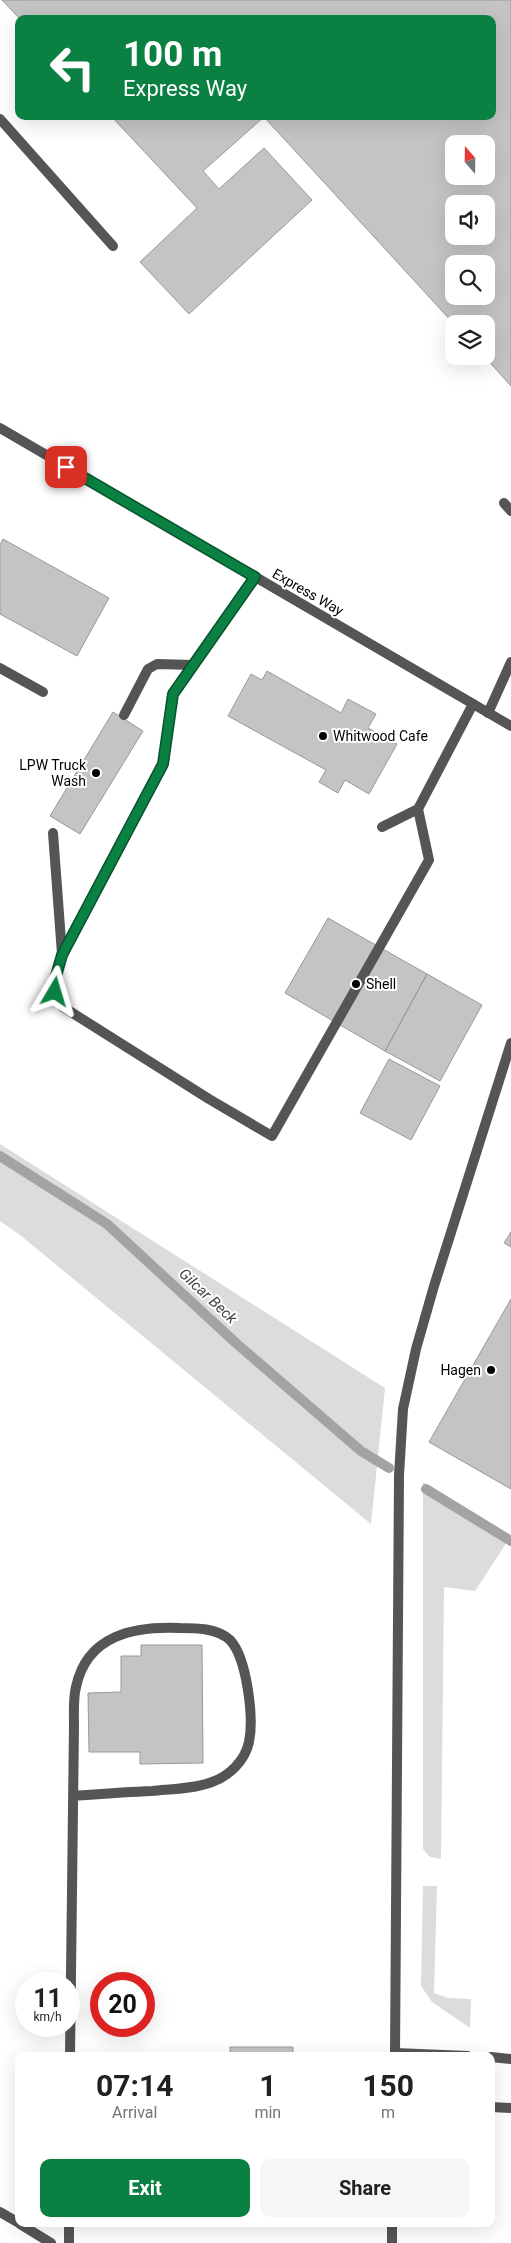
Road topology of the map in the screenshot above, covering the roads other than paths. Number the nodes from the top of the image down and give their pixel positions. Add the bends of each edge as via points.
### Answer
1 (0, 119) edge
2 (113, 246) dead end
3 (0, 428) edge
4 (255, 577) junction
5 (511, 662) edge
6 (193, 665) junction
7 (0, 668) edge
8 (44, 692) dead end
9 (473, 704) junction
10 (488, 713) junction
11 (124, 715) dead end
12 (511, 726) edge
13 (418, 809) junction
14 (382, 827) dead end
15 (53, 833) dead end
16 (62, 955) junction
17 (511, 1043) edge
18 (73, 1796) junction
19 (70, 2052) edge
20 (395, 2052) edge
21 (495, 2057) edge
22 (511, 2059) edge
23 (495, 2107) edge
24 (511, 2108) edge
25 (0, 2212) edge
26 (15, 2221) edge
27 (26, 2227) edge
28 (69, 2227) edge
29 (392, 2227) edge
30 (52, 2243) edge
31 (68, 2243) edge
32 (392, 2243) edge

1 - 2 street
3 - 4 street, Express Way
4 - 6 street
4 - 9 street, Express Way
5 - 10 street
6 - 11 street via 158,664 148,669
6 - 16 street via 173,694 163,764
7 - 8 street
9 - 10 street, Express Way
9 - 13 street
10 - 12 street, Express Way
13 - 14 street
13 - 16 street via 429,860 272,1136 63,1007 55,992
15 - 16 street
17 - 20 street via 434,1286 403,1409 399,1494
18 - 18 street via 187,1788 213,1782 230,1773 242,1760 249,1742 249,1700 240,1656 229,1640 215,1631 152,1627 132,1630 99,1646 88,1658 75,1689
18 - 19 street
21 - 22 street
23 - 24 street
25 - 26 street
27 - 30 street
28 - 31 street
29 - 32 street

